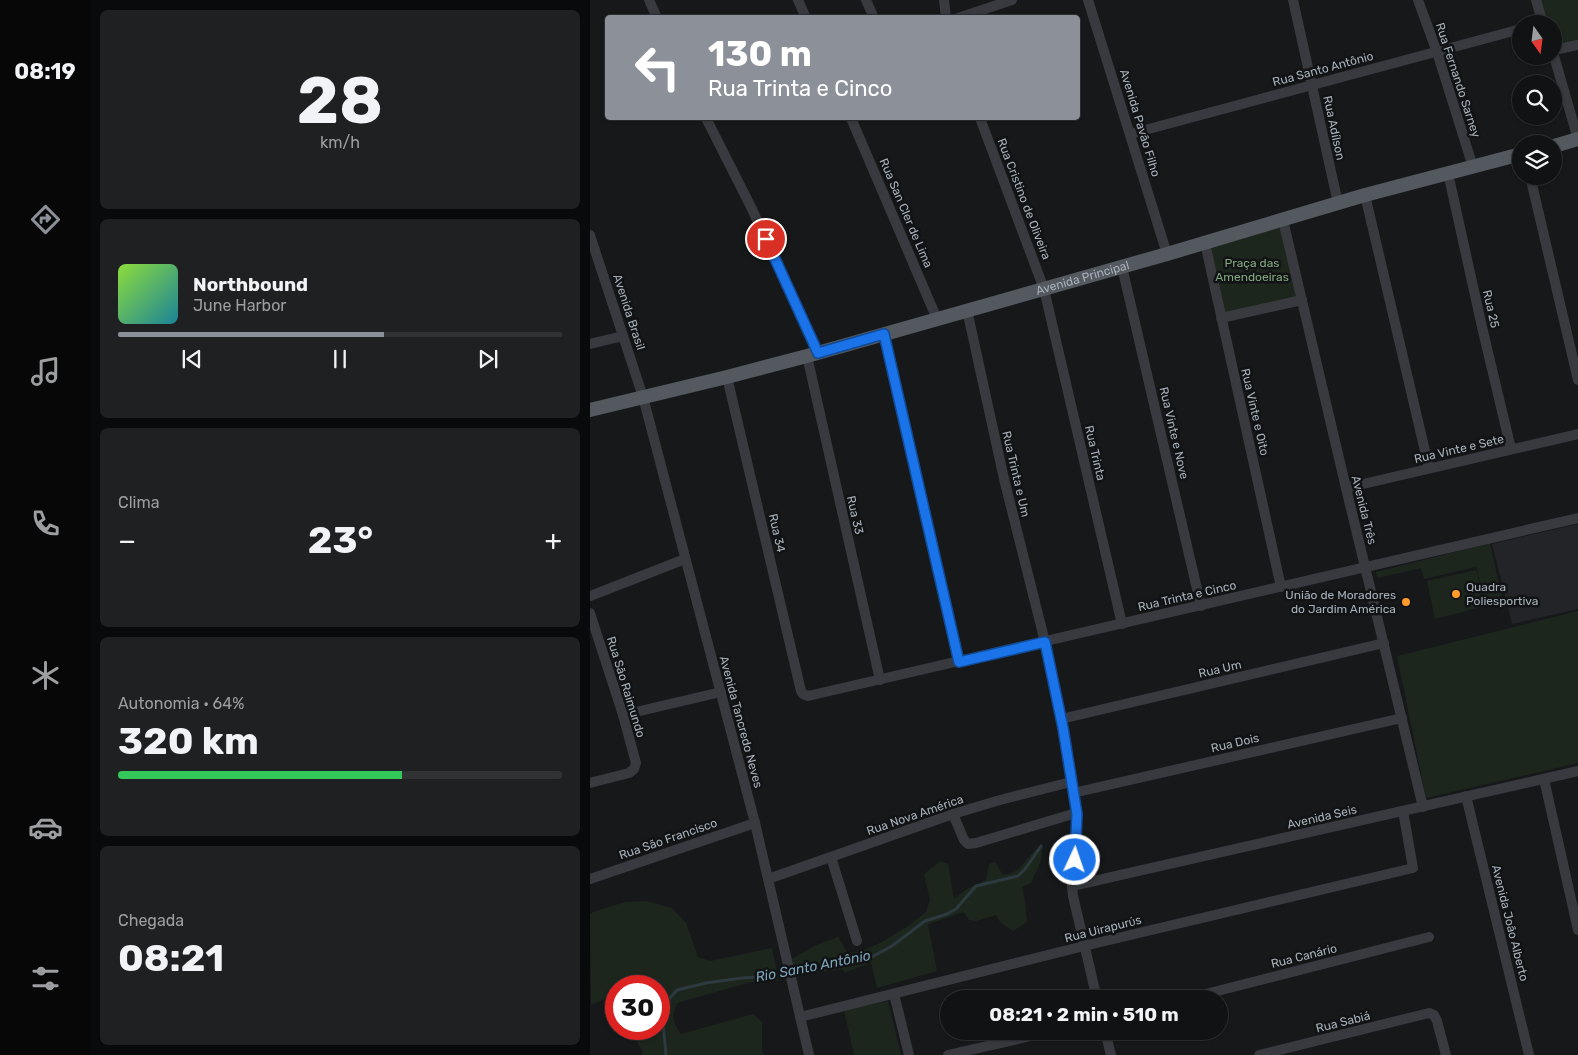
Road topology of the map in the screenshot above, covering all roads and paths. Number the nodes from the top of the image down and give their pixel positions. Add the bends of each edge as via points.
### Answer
1 (649, 0) edge
2 (798, 0) edge
3 (866, 0) edge
4 (944, 0) edge
5 (1012, 0) edge
6 (1088, 0) edge
7 (1293, 0) edge
8 (1418, 0) edge
9 (1536, 0) edge
10 (656, 15) edge
11 (805, 15) edge
12 (873, 15) edge
13 (946, 15) edge
14 (967, 15) edge
15 (1540, 15) edge
16 (1512, 31) edge
17 (1578, 45) edge
18 (1562, 48) edge
19 (1437, 52) junction
20 (1557, 65) edge
21 (1312, 85) junction
22 (707, 120) edge
23 (852, 120) edge
24 (981, 120) edge
25 (1130, 134) junction
26 (1578, 139) edge
27 (1562, 144) edge
28 (1512, 156) edge
29 (1473, 167) junction
30 (1448, 174) junction
31 (1532, 185) edge
32 (1364, 195) junction
33 (1338, 203) junction
34 (1283, 220) junction
35 (590, 235) edge
36 (1205, 243) junction
37 (593, 253) edge
38 (1167, 254) junction
39 (1122, 267) junction
40 (1044, 289) junction
41 (1302, 300) junction
42 (967, 310) junction
43 (1221, 318) junction
44 (937, 319) junction
45 (884, 334) junction
46 (623, 336) junction
47 (590, 344) edge
48 (812, 354) junction
49 (727, 377) junction
50 (1578, 380) edge
51 (643, 398) junction
52 (590, 410) edge
53 (1578, 434) edge
54 (1511, 449) junction
55 (1429, 468) junction
56 (1346, 488) junction
57 (1578, 518) edge
58 (685, 558) junction
59 (1366, 568) junction
60 (1281, 587) junction
61 (590, 596) edge
62 (1201, 606) junction
63 (590, 613) edge
64 (1122, 624) junction
65 (1045, 642) junction
66 (1384, 643) junction
67 (959, 662) junction
68 (880, 680) junction
69 (720, 692) junction
70 (803, 694) joint
71 (622, 715) junction
72 (1402, 718) junction
73 (1061, 720) junction
74 (1578, 771) edge
75 (1544, 779) junction
76 (1072, 782) junction
77 (590, 783) edge
78 (1073, 793) junction
79 (1466, 796) junction
80 (1423, 807) junction
81 (1402, 812) junction
82 (1076, 813) junction
83 (953, 814) junction
84 (754, 823) junction
85 (831, 857) junction
86 (590, 879) edge
87 (768, 879) junction
88 (1072, 886) junction
89 (1578, 930) edge
90 (1429, 937) dead end
91 (857, 941) dead end
92 (1084, 946) junction
93 (1095, 990) edge
94 (1221, 990) edge
95 (894, 994) junction
96 (800, 1017) junction
97 (1014, 1040) edge
98 (1107, 1040) edge
99 (809, 1055) edge
100 (909, 1055) edge
101 (948, 1055) edge
102 (1111, 1055) edge
103 (1259, 1055) edge
104 (1446, 1055) edge
105 (1529, 1055) edge

1 - 10 street
2 - 11 street
3 - 12 street
4 - 13 street
5 - 14 street
6 - 25 street, Avenida Pavão Filho
7 - 21 street, Rua Adílson
8 - 19 street, Rua Fernando Sarney
9 - 15 street
16 - 19 street, Rua Santo Antônio
17 - 18 street
19 - 21 street, Rua Santo Antônio
19 - 29 street, Rua Fernando Sarney
20 - 26 street
21 - 25 street, Rua Santo Antônio
21 - 33 street, Rua Adílson
22 - 48 street, Rua 33 via 751,207
23 - 44 street, Rua San Cler de Lima
24 - 40 street, Rua Cristino de Oliveira
25 - 38 street, Avenida Pavão Filho
26 - 27 main road
28 - 29 main road, Avenida Principal
29 - 30 main road, Avenida Principal
30 - 32 main road, Avenida Principal
30 - 54 street, Rua 25
31 - 50 street
32 - 33 main road, Avenida Principal
32 - 55 street
33 - 34 main road, Avenida Principal
34 - 36 main road, Avenida Principal
34 - 41 street, Avenida Três
35 - 37 street, Avenida Brasil
36 - 38 main road, Avenida Principal
36 - 43 street, Rua Vinte e Oito
37 - 46 street, Avenida Brasil
38 - 39 main road, Avenida Principal
39 - 40 main road, Avenida Principal
39 - 62 street, Rua Vinte e Nove
40 - 42 main road, Avenida Principal
40 - 64 street, Rua Trinta
41 - 43 street
41 - 56 street, Avenida Três
42 - 44 main road, Avenida Principal
42 - 65 street, Rua Trinta e Um via 1004,479
43 - 60 street, Rua Vinte e Oito
44 - 45 main road, Avenida Principal
45 - 48 main road, Avenida Principal
45 - 67 street
46 - 47 street
46 - 51 street, Avenida Brasil
48 - 49 main road, Avenida Principal
48 - 68 street, Rua 33
49 - 51 main road, Avenida Principal
49 - 70 street, Rua 34
51 - 52 main road, Avenida Principal
51 - 58 street, Avenida Tancredo Neves
53 - 54 street, Rua Vinte e Sete
54 - 55 street, Rua Vinte e Sete
55 - 56 street, Rua Vinte e Sete
56 - 59 street, Avenida Três
57 - 59 street, Rua Trinta e Cinco
58 - 61 street
58 - 69 street, Avenida Tancredo Neves
59 - 60 street, Rua Trinta e Cinco
59 - 66 street, Avenida Três
60 - 62 street, Rua Trinta e Cinco
62 - 64 street, Rua Trinta e Cinco
63 - 71 street, Rua São Raimundo
64 - 65 street, Rua Trinta e Cinco
65 - 67 street, Rua Trinta e Cinco
65 - 73 street, Rua Trinta e Um
66 - 72 street, Avenida Três
66 - 73 street, Rua Um
67 - 68 street, Rua Trinta e Cinco
68 - 70 street, Rua Trinta e Cinco via 811,696
69 - 71 street
69 - 84 street, Avenida Tancredo Neves
71 - 77 street, Rua São Raimundo via 636,763 634,769
72 - 78 street, Rua Dois
72 - 80 street, Avenida Três
73 - 76 street, Rua Trinta e Um
74 - 75 street, Avenida Seis
75 - 79 street, Avenida Seis
75 - 89 street
76 - 78 street, Rua Trinta e Um
76 - 83 street, Rua Nova América
78 - 82 street, Rua Trinta e Um
79 - 80 street, Avenida Seis
79 - 105 street, Avenida João Alberto
80 - 81 street, Avenida Seis
81 - 88 street, Avenida Seis
81 - 92 street, Rua Uirapurύs via 1413,868
82 - 83 street via 968,844
82 - 88 street, Rua Trinta e Um
83 - 85 street, Rua Nova América
84 - 86 street, Rua São Francisco
84 - 87 street, Avenida Tancredo Neves
85 - 87 street, Rua Nova América
85 - 91 street
87 - 96 street, Avenida Tancredo Neves
88 - 92 street, Rua Trinta e Um
90 - 94 street, Rua Canário
92 - 93 street, Rua Trinta e Um
92 - 95 street, Rua Uirapurύs
95 - 96 street, Rua Uirapurύs
95 - 100 street
96 - 99 street, Avenida Tancredo Neves
97 - 101 street
98 - 102 street
103 - 104 street, Rua Sabiá via 1429,1014 1434,1015 1437,1021

